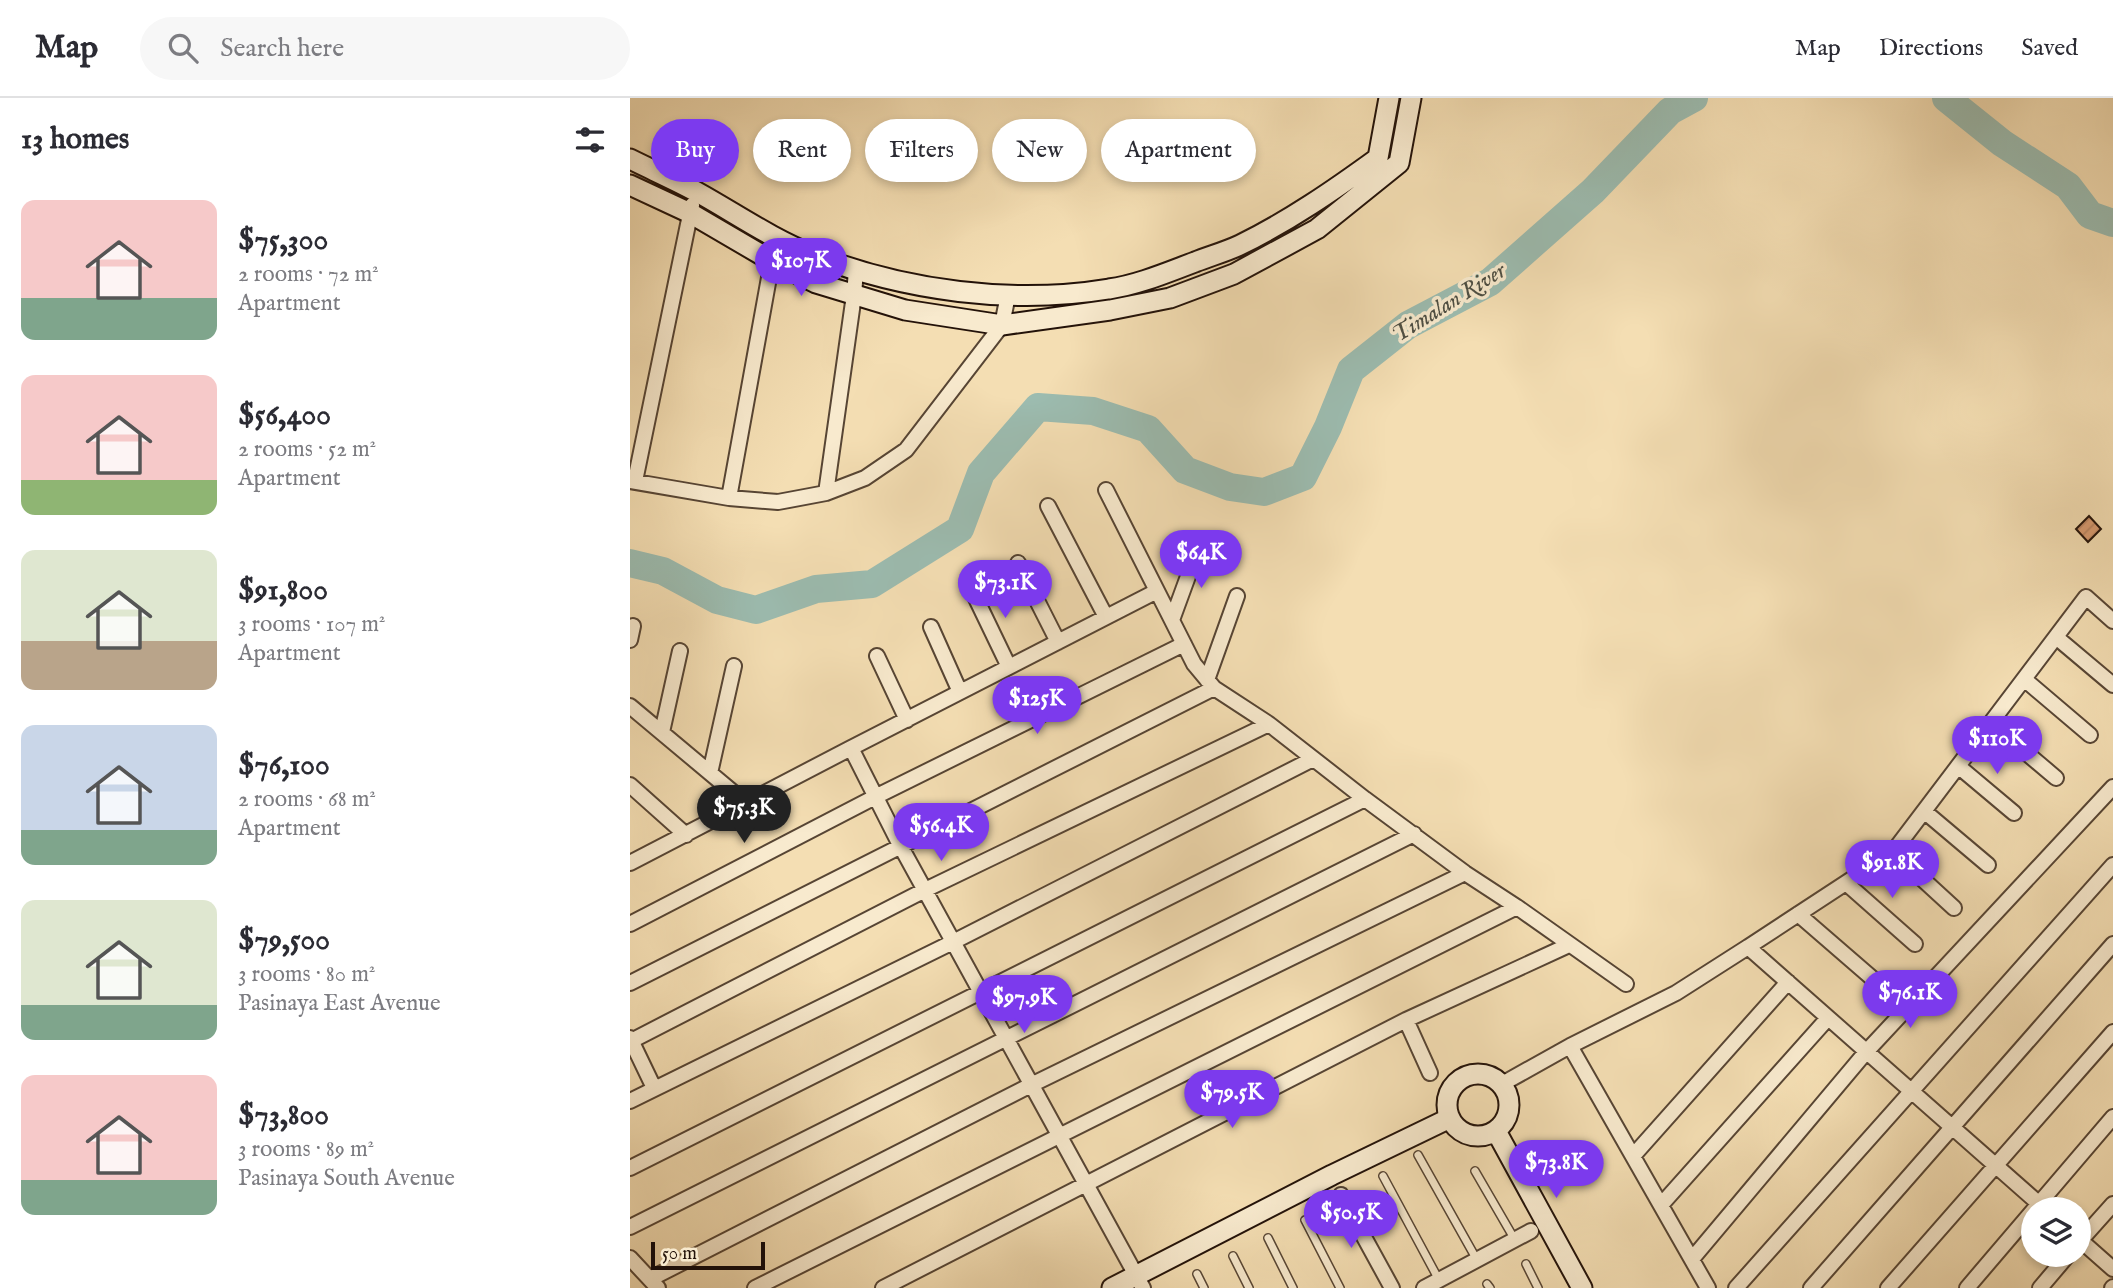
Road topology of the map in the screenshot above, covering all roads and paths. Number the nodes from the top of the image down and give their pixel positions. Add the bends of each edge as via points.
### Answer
1 (1389, 98) edge
2 (1411, 98) edge
3 (630, 159) edge
4 (630, 184) edge
5 (696, 191) junction
6 (690, 213) junction
7 (778, 239) junction
8 (772, 261) junction
9 (856, 270) junction
10 (855, 295) junction
11 (1009, 295) junction
12 (1002, 325) junction
13 (632, 481) edge
14 (1106, 490) dead end
15 (827, 493) junction
16 (729, 498) junction
17 (1048, 506) dead end
18 (1198, 549) dead end
19 (1018, 563) dead end
20 (971, 587) dead end
21 (1157, 591) junction
22 (1237, 596) dead end
23 (1106, 617) junction
24 (1172, 620) junction
25 (2113, 621) edge
26 (930, 627) dead end
27 (2056, 637) junction
28 (1058, 642) junction
29 (1184, 644) junction
30 (680, 651) dead end
31 (877, 656) dead end
32 (734, 666) dead end
33 (1009, 667) junction
34 (2024, 679) junction
35 (1211, 684) junction
36 (2113, 685) edge
37 (960, 692) junction
38 (630, 706) edge
39 (907, 719) junction
40 (1991, 723) junction
41 (1269, 724) junction
42 (662, 732) junction
43 (2091, 735) dead end
44 (851, 748) junction
45 (1313, 759) junction
46 (1958, 766) junction
47 (710, 773) junction
48 (2056, 778) dead end
49 (630, 785) edge
50 (2113, 787) edge
51 (875, 797) junction
52 (1365, 799) junction
53 (747, 804) junction
54 (1924, 811) junction
55 (2014, 813) dead end
56 (1414, 834) junction
57 (686, 835) junction
58 (900, 845) junction
59 (1893, 852) junction
60 (631, 860) edge
61 (2113, 864) edge
62 (1988, 865) dead end
63 (1465, 873) junction
64 (1846, 883) junction
65 (925, 890) junction
66 (1517, 907) junction
67 (1954, 908) dead end
68 (1798, 914) junction
69 (630, 924) edge
70 (953, 942) junction
71 (1915, 944) dead end
72 (2113, 944) edge
73 (1569, 946) junction
74 (1748, 947) junction
75 (1788, 982) junction
76 (630, 983) edge
77 (1626, 984) dead end
78 (1880, 985) dead end
79 (980, 991) junction
80 (1828, 1018) junction
81 (1406, 1020) junction
82 (2113, 1032) edge
83 (1005, 1037) junction
84 (631, 1040) edge
85 (1570, 1046) junction
86 (1866, 1052) junction
87 (1430, 1073) dead end
88 (1502, 1084) junction
89 (1031, 1085) junction
90 (654, 1088) junction
91 (1911, 1091) junction
92 (630, 1101) edge
93 (2113, 1117) edge
94 (1450, 1118) junction
95 (1951, 1126) junction
96 (1496, 1131) junction
97 (1059, 1135) junction
98 (1418, 1155) dead end
99 (1633, 1156) junction
100 (1996, 1166) junction
101 (630, 1168) edge
102 (1475, 1171) dead end
103 (1383, 1176) dead end
104 (1087, 1185) junction
105 (1341, 1195) dead end
106 (2032, 1197) edge
107 (2049, 1197) edge
108 (2113, 1203) edge
109 (1661, 1205) junction
110 (1305, 1220) dead end
111 (630, 1227) edge
112 (2091, 1227) edge
113 (2021, 1229) edge
114 (1531, 1231) dead end
115 (1268, 1238) dead end
116 (1515, 1240) junction
117 (2091, 1250) edge
118 (1233, 1256) dead end
119 (630, 1258) edge
120 (1692, 1259) junction
121 (1477, 1260) junction
122 (1525, 1264) dead end
123 (2058, 1267) edge
124 (2113, 1269) edge
125 (1197, 1274) dead end
126 (1439, 1280) junction
127 (1140, 1282) edge
128 (654, 1284) edge
129 (755, 1288) edge
130 (883, 1288) edge
131 (1111, 1288) edge
132 (1204, 1288) edge
133 (1249, 1288) edge
134 (1293, 1288) edge
135 (1340, 1288) edge
136 (1392, 1288) edge
137 (1424, 1288) edge
138 (1538, 1288) edge
139 (1582, 1288) edge
140 (1709, 1288) edge
141 (1736, 1288) edge
142 (1811, 1288) edge
143 (1888, 1288) edge
144 (1967, 1288) edge
145 (2040, 1288) edge

1 - 11 street via 1378,158 1312,205 1238,246 1112,289 1055,296
2 - 12 street via 1399,163 1317,229 1234,274 1170,299
3 - 5 street
4 - 6 street
5 - 6 street
5 - 7 street
6 - 8 street
6 - 13 street
7 - 8 street
7 - 9 street
8 - 10 street via 816,283
8 - 16 street
9 - 10 street
9 - 11 street via 903,283
10 - 12 street via 905,310
10 - 15 street
11 - 12 street
12 - 15 street via 906,450 865,478
13 - 16 street
14 - 21 street
15 - 16 street via 778,502
17 - 23 street
18 - 24 street
19 - 28 street
20 - 33 street
21 - 23 street
21 - 24 street
22 - 35 street
23 - 28 street
24 - 29 street
25 - 27 street via 2086,597
26 - 37 street
27 - 34 street
27 - 36 street
28 - 33 street
29 - 35 street
29 - 51 street
30 - 42 street
31 - 39 street
32 - 47 street
33 - 37 street
34 - 40 street
34 - 43 street
35 - 41 street
35 - 58 street
37 - 39 street
38 - 42 street
39 - 44 street
40 - 46 street
40 - 48 street
41 - 45 street
41 - 65 street
42 - 47 street
44 - 51 street
44 - 53 street
45 - 52 street
45 - 70 street
46 - 54 street
46 - 55 street
47 - 53 street
49 - 57 street
50 - 86 street
51 - 58 street
51 - 69 street
52 - 56 street
52 - 79 street
53 - 57 street
54 - 59 street
54 - 62 street
56 - 63 street
56 - 83 street
57 - 60 street
58 - 65 street
58 - 76 street
59 - 64 street
59 - 67 street
61 - 91 street
63 - 66 street
63 - 89 street
64 - 68 street
64 - 71 street
65 - 70 street
65 - 84 street
66 - 73 street
66 - 97 street
68 - 74 street
68 - 78 street
70 - 79 street
70 - 90 street
72 - 95 street
73 - 77 street
73 - 81 street
74 - 75 street
74 - 85 street via 1676,993
75 - 80 street
75 - 99 street
79 - 83 street
79 - 101 street
80 - 86 street
80 - 109 street
81 - 87 street
81 - 104 street
82 - 100 street
83 - 89 street
83 - 111 street
84 - 90 street
85 - 88 street
85 - 99 street
86 - 91 street
86 - 120 street
88 - 94 street via 1489,1075 1465,1076 1448,1098
88 - 96 street via 1510,1106
89 - 97 street
89 - 128 street
90 - 92 street
91 - 95 street
91 - 141 street
93 - 107 street
94 - 96 street via 1458,1130 1472,1136
94 - 127 street
95 - 100 street
95 - 142 street
96 - 139 street
97 - 104 street
97 - 129 street
98 - 121 lane
99 - 109 street
100 - 106 street
100 - 143 street
102 - 116 lane
103 - 126 lane
104 - 127 street
104 - 130 street
105 - 136 street
108 - 112 street
109 - 120 street
110 - 135 lane
113 - 144 street
114 - 116 street
115 - 134 lane
116 - 121 street
117 - 124 street
118 - 133 lane
119 - 128 street
120 - 140 street
121 - 126 street
122 - 138 lane
123 - 145 street
125 - 132 lane
126 - 137 street
127 - 131 street

